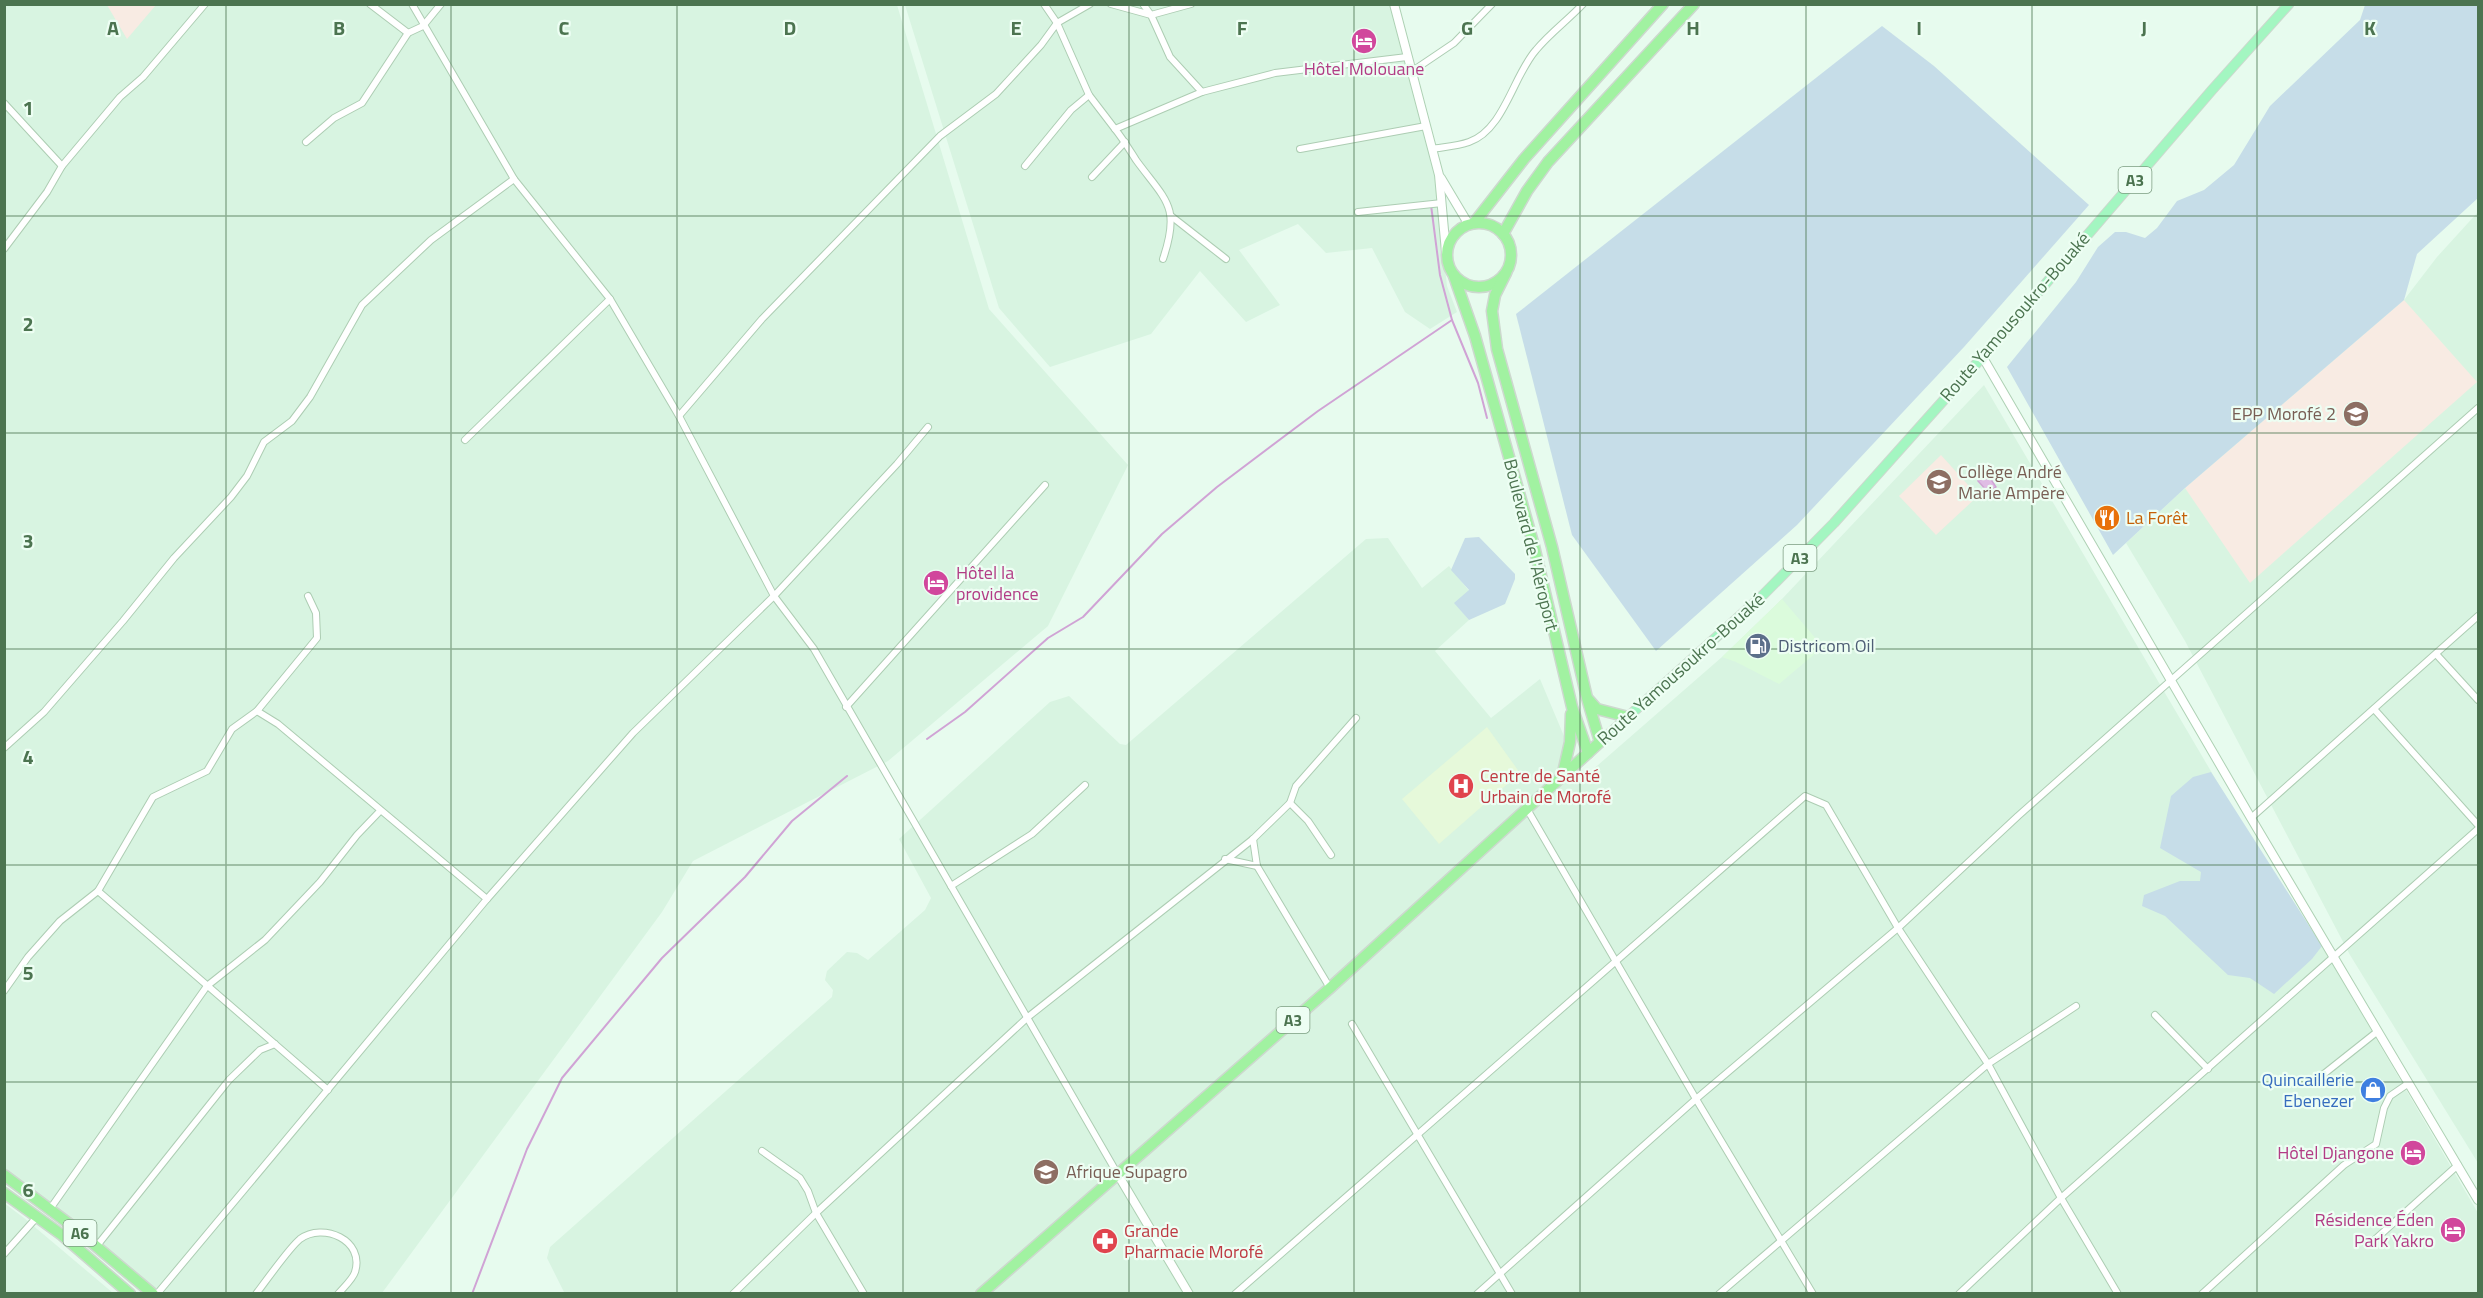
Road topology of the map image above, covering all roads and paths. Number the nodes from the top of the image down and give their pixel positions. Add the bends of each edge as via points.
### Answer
1 (205, 4) edge
2 (370, 4) edge
3 (412, 4) edge
4 (441, 4) edge
5 (1044, 4) edge
6 (1090, 4) edge
7 (1111, 4) edge
8 (1143, 4) edge
9 (1191, 4) edge
10 (1394, 4) edge
11 (1492, 4) edge
12 (1583, 4) edge
13 (1663, 4) edge
14 (1694, 4) edge
15 (2289, 4) edge
16 (1151, 15) junction
17 (1057, 22) junction
18 (423, 26) junction
19 (408, 33) junction
20 (1407, 57) junction
21 (1411, 72) junction
22 (1202, 92) junction
23 (1089, 95) junction
24 (4, 103) edge
25 (1426, 126) junction
26 (1115, 129) junction
27 (306, 142) dead end
28 (1125, 142) junction
29 (1300, 149) dead end
30 (1432, 149) junction
31 (62, 166) junction
32 (1025, 166) dead end
33 (1439, 175) junction
34 (1092, 177) dead end
35 (514, 179) junction
36 (1442, 203) junction
37 (1358, 212) dead end
38 (1171, 215) junction
39 (1472, 224) junction
40 (1503, 234) junction
41 (4, 249) edge
42 (1446, 252) junction
43 (1163, 259) dead end
44 (1226, 259) dead end
45 (1506, 273) junction
46 (1454, 276) junction
47 (610, 299) junction
48 (1982, 356) junction
49 (2478, 408) edge
50 (679, 416) junction
51 (928, 427) dead end
52 (465, 440) dead end
53 (1045, 485) dead end
54 (308, 596) dead end
55 (774, 596) junction
56 (2478, 616) edge
57 (2436, 654) junction
58 (2171, 681) junction
59 (1587, 698) junction
60 (2478, 700) edge
61 (846, 706) junction
62 (1572, 707) junction
63 (2374, 709) junction
64 (257, 711) junction
65 (1628, 717) junction
66 (1356, 718) dead end
67 (1600, 742) junction
68 (4, 748) edge
69 (1588, 753) junction
70 (1562, 777) junction
71 (1085, 785) dead end
72 (1290, 803) junction
73 (1527, 809) junction
74 (380, 811) junction
75 (2251, 818) junction
76 (2478, 827) edge
77 (1253, 839) junction
78 (1331, 855) dead end
79 (1225, 859) junction
80 (1257, 866) junction
81 (951, 886) junction
82 (98, 891) junction
83 (487, 899) junction
84 (1898, 928) junction
85 (2334, 957) junction
86 (1616, 962) junction
87 (207, 986) junction
88 (1330, 988) junction
89 (4, 991) edge
90 (2076, 1006) dead end
91 (2155, 1015) dead end
92 (1028, 1017) junction
93 (1352, 1023) dead end
94 (2378, 1030) junction
95 (275, 1044) junction
96 (1988, 1064) junction
97 (2208, 1069) junction
98 (2320, 1077) dead end
99 (2409, 1083) junction
100 (328, 1090) junction
101 (1696, 1099) junction
102 (1418, 1133) junction
103 (762, 1151) dead end
104 (2458, 1166) junction
105 (1117, 1173) junction
106 (4, 1175) edge
107 (4, 1193) edge
108 (2061, 1198) junction
109 (2478, 1200) edge
110 (50, 1209) junction
111 (816, 1213) junction
112 (37, 1217) junction
113 (1781, 1240) junction
114 (2370, 1244) dead end
115 (96, 1246) junction
116 (4, 1254) edge
117 (1500, 1274) junction
118 (130, 1293) edge
119 (155, 1293) edge
120 (256, 1293) edge
121 (338, 1293) edge
122 (733, 1293) edge
123 (864, 1293) edge
124 (981, 1293) edge
125 (1189, 1293) edge
126 (1235, 1293) edge
127 (1477, 1293) edge
128 (1512, 1293) edge
129 (1719, 1293) edge
130 (1813, 1293) edge
131 (1959, 1293) edge
132 (2118, 1293) edge
133 (2202, 1293) edge

1 - 31 street
2 - 19 street
3 - 18 street
4 - 18 street
5 - 17 street
6 - 17 street
7 - 16 street
8 - 16 street
9 - 16 street
10 - 20 street
11 - 21 street via 1454,43
12 - 30 street via 1536,50 1491,126 1469,142
13 - 39 highway via 1524,159
14 - 40 highway via 1548,162
15 - 48 main road, Route Yamousoukro-Bouaké / A3
16 - 22 street via 1170,57
17 - 23 street
17 - 50 street via 996,94 940,136 762,319
18 - 19 street
18 - 35 street
19 - 27 street via 362,103 334,118
20 - 21 street
20 - 22 street via 1275,73
21 - 25 street
22 - 26 street
23 - 26 street
23 - 32 street via 1071,110
24 - 31 street
25 - 29 street
25 - 30 street
26 - 28 street
28 - 34 street
28 - 38 street via 1162,192
30 - 33 street
31 - 41 street
33 - 36 street
33 - 39 street
35 - 47 street
35 - 68 street via 431,240 362,305 310,397 292,421 264,442 231,497 163,570 44,712
36 - 37 street
36 - 42 street
38 - 43 street
38 - 44 street
39 - 40 highway via 1495,227
39 - 42 highway via 1455,233
40 - 45 highway via 1511,253
42 - 46 highway
45 - 46 highway via 1499,281 1481,288 1462,283
45 - 59 highway, Boulevard de l'Aéroport via 1492,311 1497,349 1552,547
46 - 62 highway, Boulevard de l'Aéroport via 1475,336 1534,546
47 - 50 street
47 - 52 street
48 - 58 street
48 - 65 main road, Route Yamousoukro-Bouaké / A3 via 1773,586
49 - 58 street
50 - 55 street
51 - 55 street
53 - 61 street
54 - 64 street via 316,613 317,638
55 - 61 street via 814,649
55 - 83 street via 633,733
56 - 57 street
57 - 60 street
57 - 63 street
58 - 75 street
58 - 84 street
59 - 65 highway via 1597,709
59 - 67 highway, Boulevard de l'Aéroport
61 - 81 street
62 - 69 highway, Boulevard de l'Aéroport
62 - 70 highway
63 - 75 street
63 - 76 street
64 - 74 street via 278,724
64 - 82 street via 231,729 207,771 153,797
65 - 67 main road, Route Yamousoukro-Bouaké / A3
66 - 72 street via 1296,786
67 - 69 highway, Route Yamousoukro-Bouaké / A3
69 - 70 highway, Route Yamousoukro-Bouaké / A3
70 - 73 highway, Route Yamousoukro-Bouaké / A3
71 - 81 street via 1032,834
72 - 77 street
72 - 78 street via 1316,831
73 - 86 street
73 - 88 highway, Route Yamousoukro-Bouaké / A3
74 - 83 street
74 - 87 street via 265,940
75 - 85 street
76 - 85 street
77 - 79 street
77 - 80 street
79 - 80 street
79 - 92 street
80 - 88 street
81 - 92 street
82 - 87 street
82 - 89 street via 60,921
83 - 100 street
84 - 86 street via 1826,805 1805,796
84 - 96 street
84 - 101 street
85 - 94 street
85 - 97 street
86 - 101 street
86 - 102 street
87 - 95 street
87 - 110 street
88 - 105 highway, Route Yamousoukro-Bouaké / A3
90 - 96 street
91 - 97 street
92 - 105 street
92 - 111 street
93 - 102 street
94 - 98 street
94 - 99 street
95 - 100 street
95 - 115 street via 260,1050 229,1080
96 - 108 street
96 - 113 street
97 - 108 street
99 - 104 street
99 - 133 street via 2390,1096 2376,1144 2344,1165
100 - 119 street
101 - 113 street
101 - 117 street
102 - 117 street
102 - 126 street
103 - 111 street via 800,1178
104 - 109 street
104 - 114 street
105 - 124 highway, Route Yamousoukro-Bouaké / A3
105 - 125 street
106 - 110 highway, A6
107 - 112 highway, A6
108 - 131 street
108 - 132 street
110 - 115 highway, A6
111 - 122 street
111 - 123 street
112 - 116 street
112 - 118 highway, A6
113 - 129 street
113 - 130 street
115 - 119 highway, A6
117 - 127 street
117 - 128 street
120 - 121 street via 300,1239 332,1232 344,1239 355,1258 355,1272

